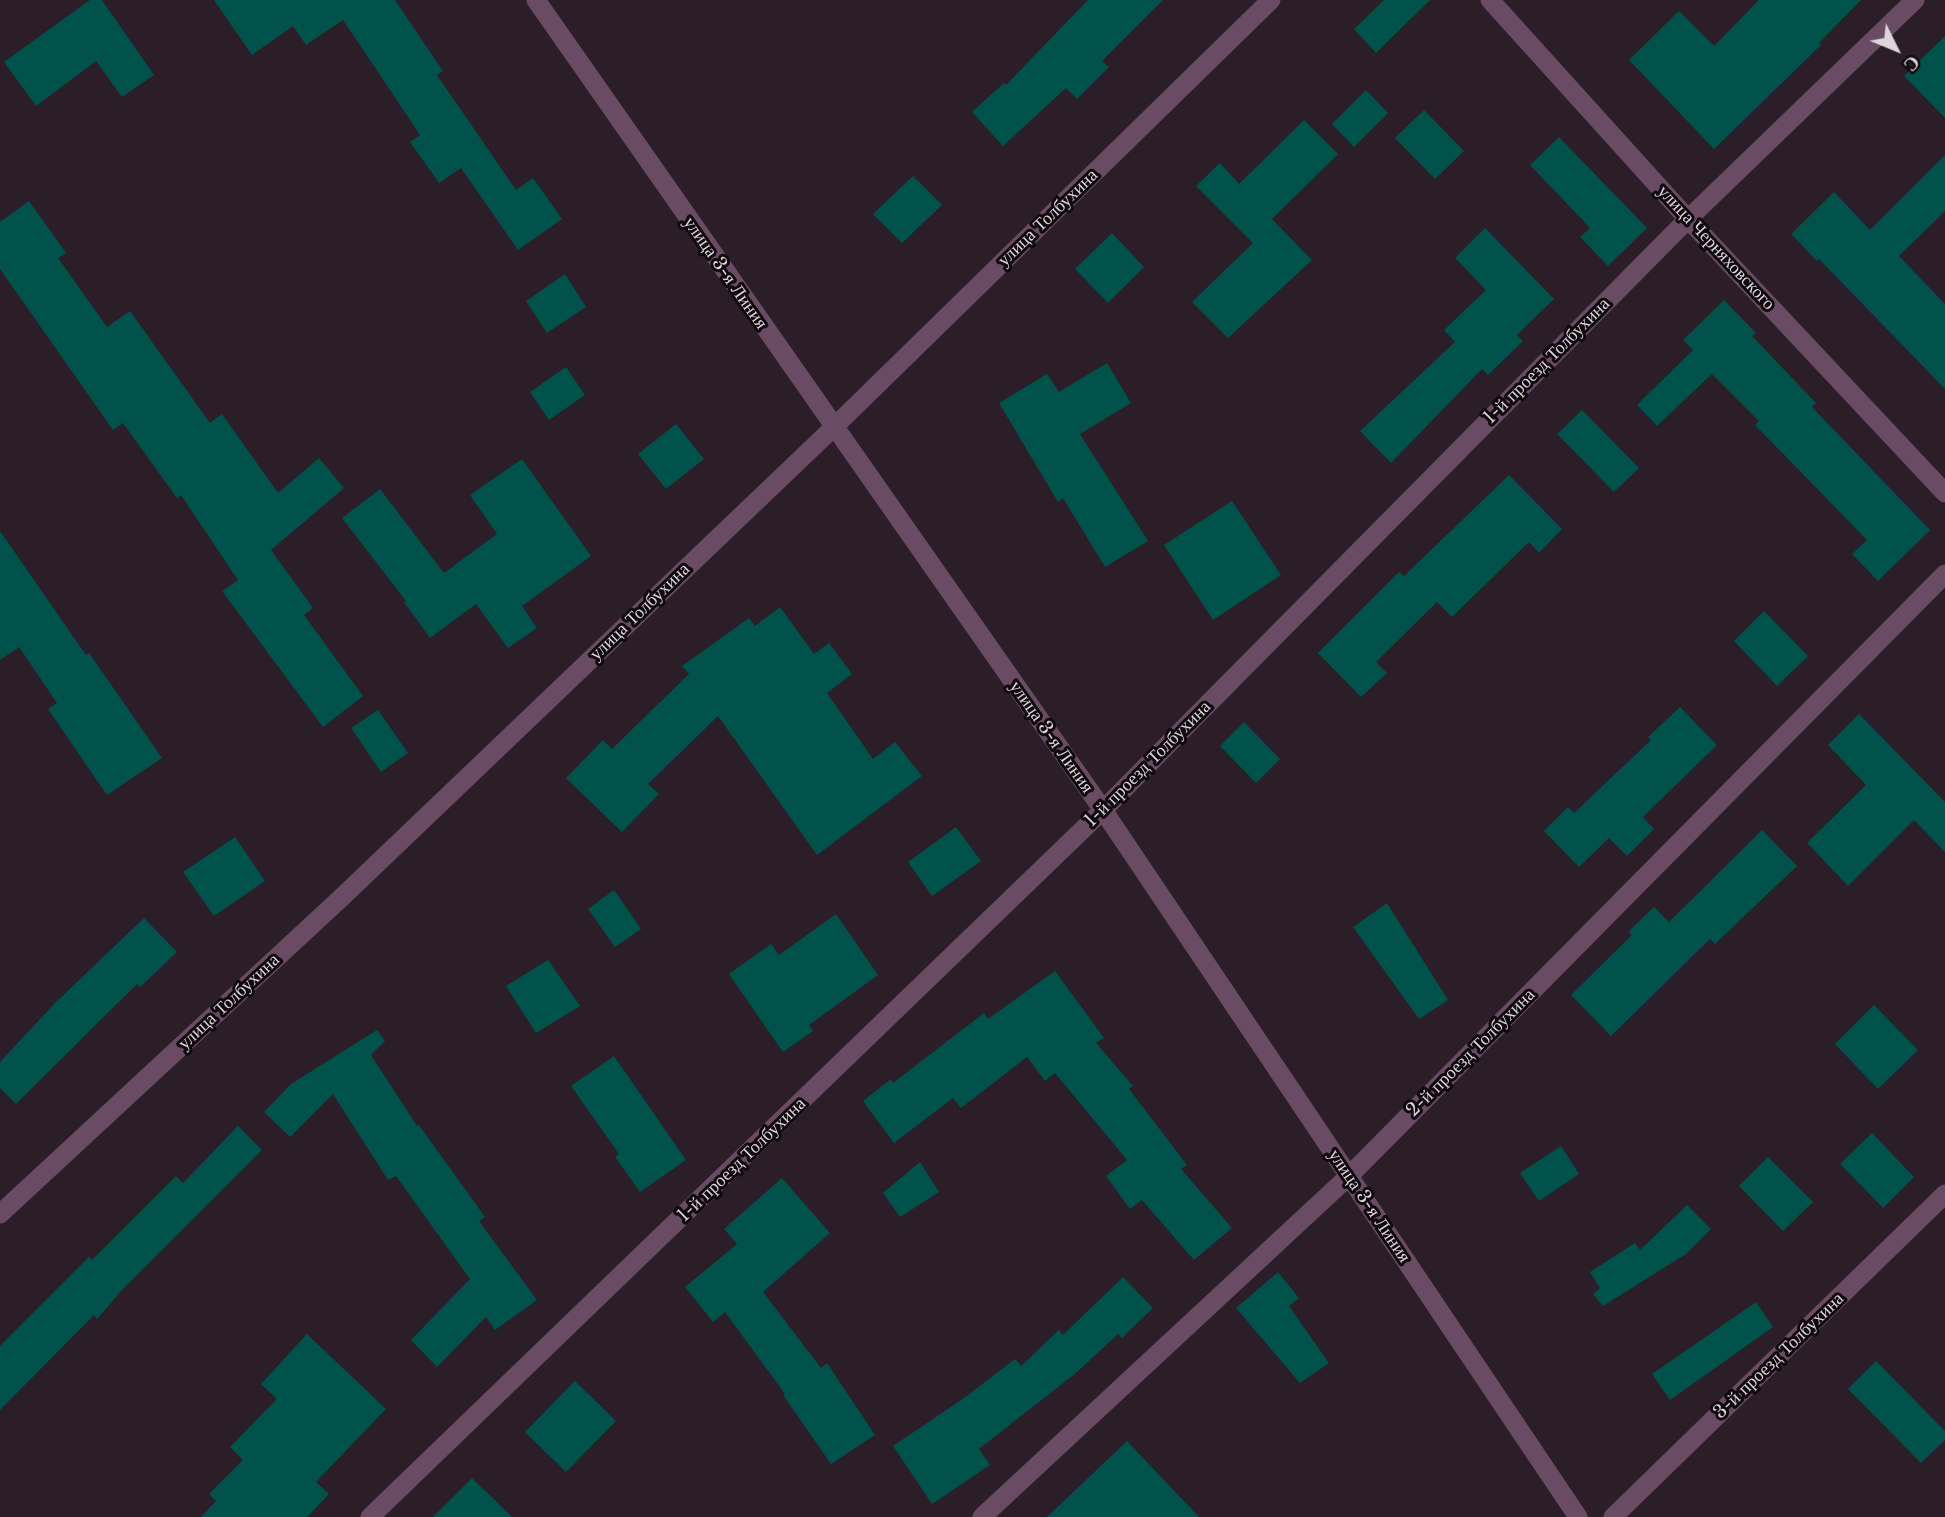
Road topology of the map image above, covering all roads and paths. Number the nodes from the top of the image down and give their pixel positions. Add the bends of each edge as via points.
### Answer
1 (536, 0) edge
2 (1271, 0) edge
3 (1490, 0) edge
4 (1915, 0) edge
5 (1688, 219) junction
6 (833, 428) junction
7 (1945, 493) edge
8 (1945, 574) edge
9 (1103, 810) junction
10 (1349, 1176) junction
11 (1945, 1194) edge
12 (0, 1214) edge
13 (370, 1517) edge
14 (982, 1517) edge
15 (1578, 1517) edge
16 (1612, 1517) edge

1 - 6 street, улица 3-я Линия
2 - 6 street, улица Толбухина
3 - 5 street, улица Черняховского
4 - 5 street, 1-й проезд Толбухина
5 - 7 street, улица Черняховского
5 - 9 street, 1-й проезд Толбухина
6 - 9 street, улица 3-я Линия
6 - 12 street, улица Толбухина via 341,898
8 - 10 street, 2-й проезд Толбухина
9 - 10 street, улица 3-я Линия
9 - 13 street, 1-й проезд Толбухина
10 - 14 street, 2-й проезд Толбухина
10 - 15 street, улица 3-я Линия
11 - 16 street, 3-й проезд Толбухина

